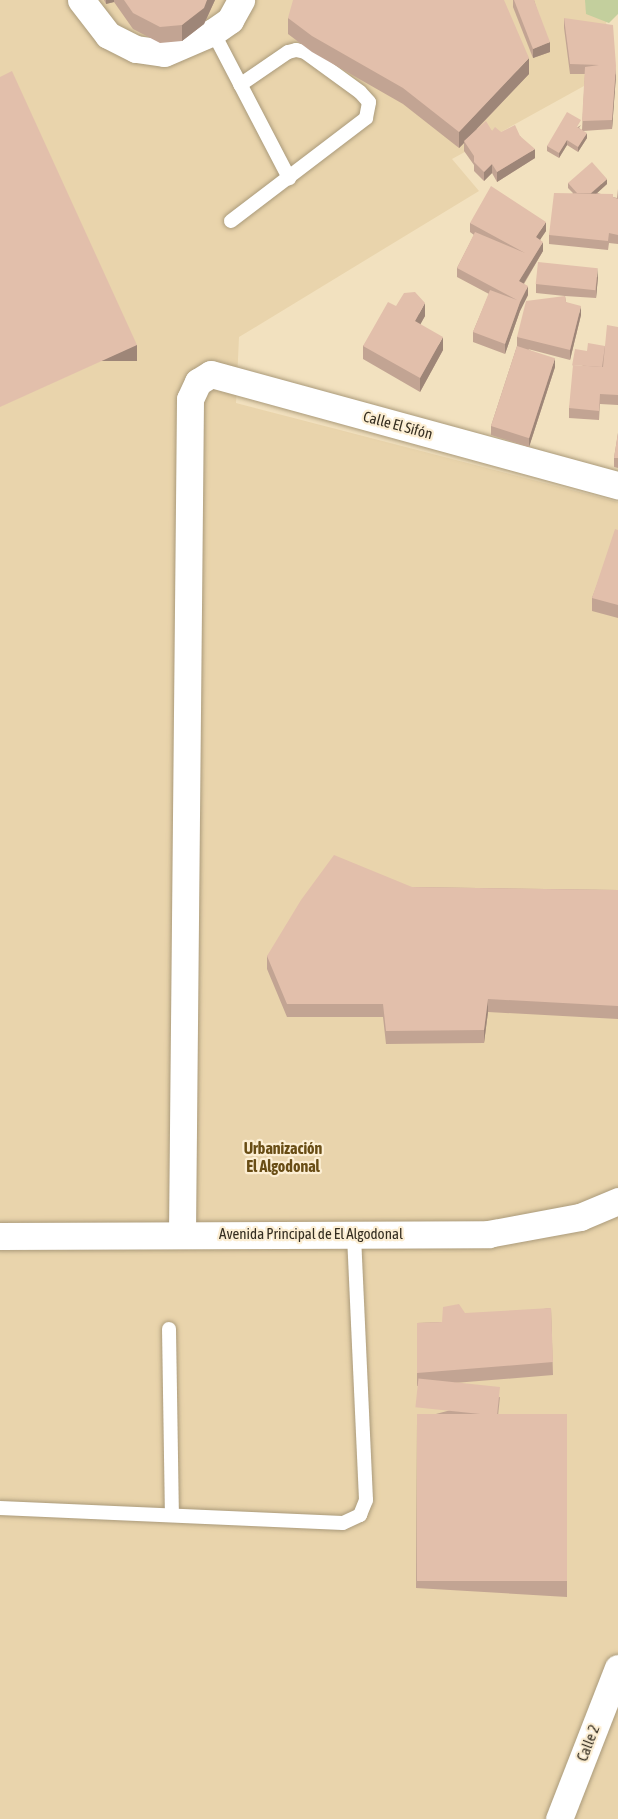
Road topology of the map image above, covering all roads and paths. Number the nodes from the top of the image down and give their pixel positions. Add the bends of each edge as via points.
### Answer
1 (81, 0) edge
2 (241, 0) edge
3 (213, 32) junction
4 (240, 85) junction
5 (289, 178) junction
6 (231, 221) dead end
7 (618, 485) edge
8 (618, 1201) edge
9 (182, 1233) junction
10 (354, 1234) junction
11 (0, 1236) edge
12 (169, 1329) dead end
13 (0, 1508) edge
14 (172, 1515) junction
15 (618, 1668) edge
16 (559, 1819) edge

1 - 3 street via 108,35 136,49 164,54
2 - 3 street via 230,20
3 - 4 lane
4 - 5 lane
4 - 5 lane via 296,50 305,52 369,102 366,118
5 - 6 lane
7 - 9 street, Calle El Sifón via 211,374 198,382 190,399
8 - 10 street, Avenida Principal de El Algodonal via 579,1217 488,1234
9 - 10 street, Avenida Principal de El Algodonal
9 - 11 street, Avenida Principal de El Algodonal
10 - 14 lane via 366,1500 360,1515 343,1523
12 - 14 lane
13 - 14 lane
15 - 16 street, Calle 2

